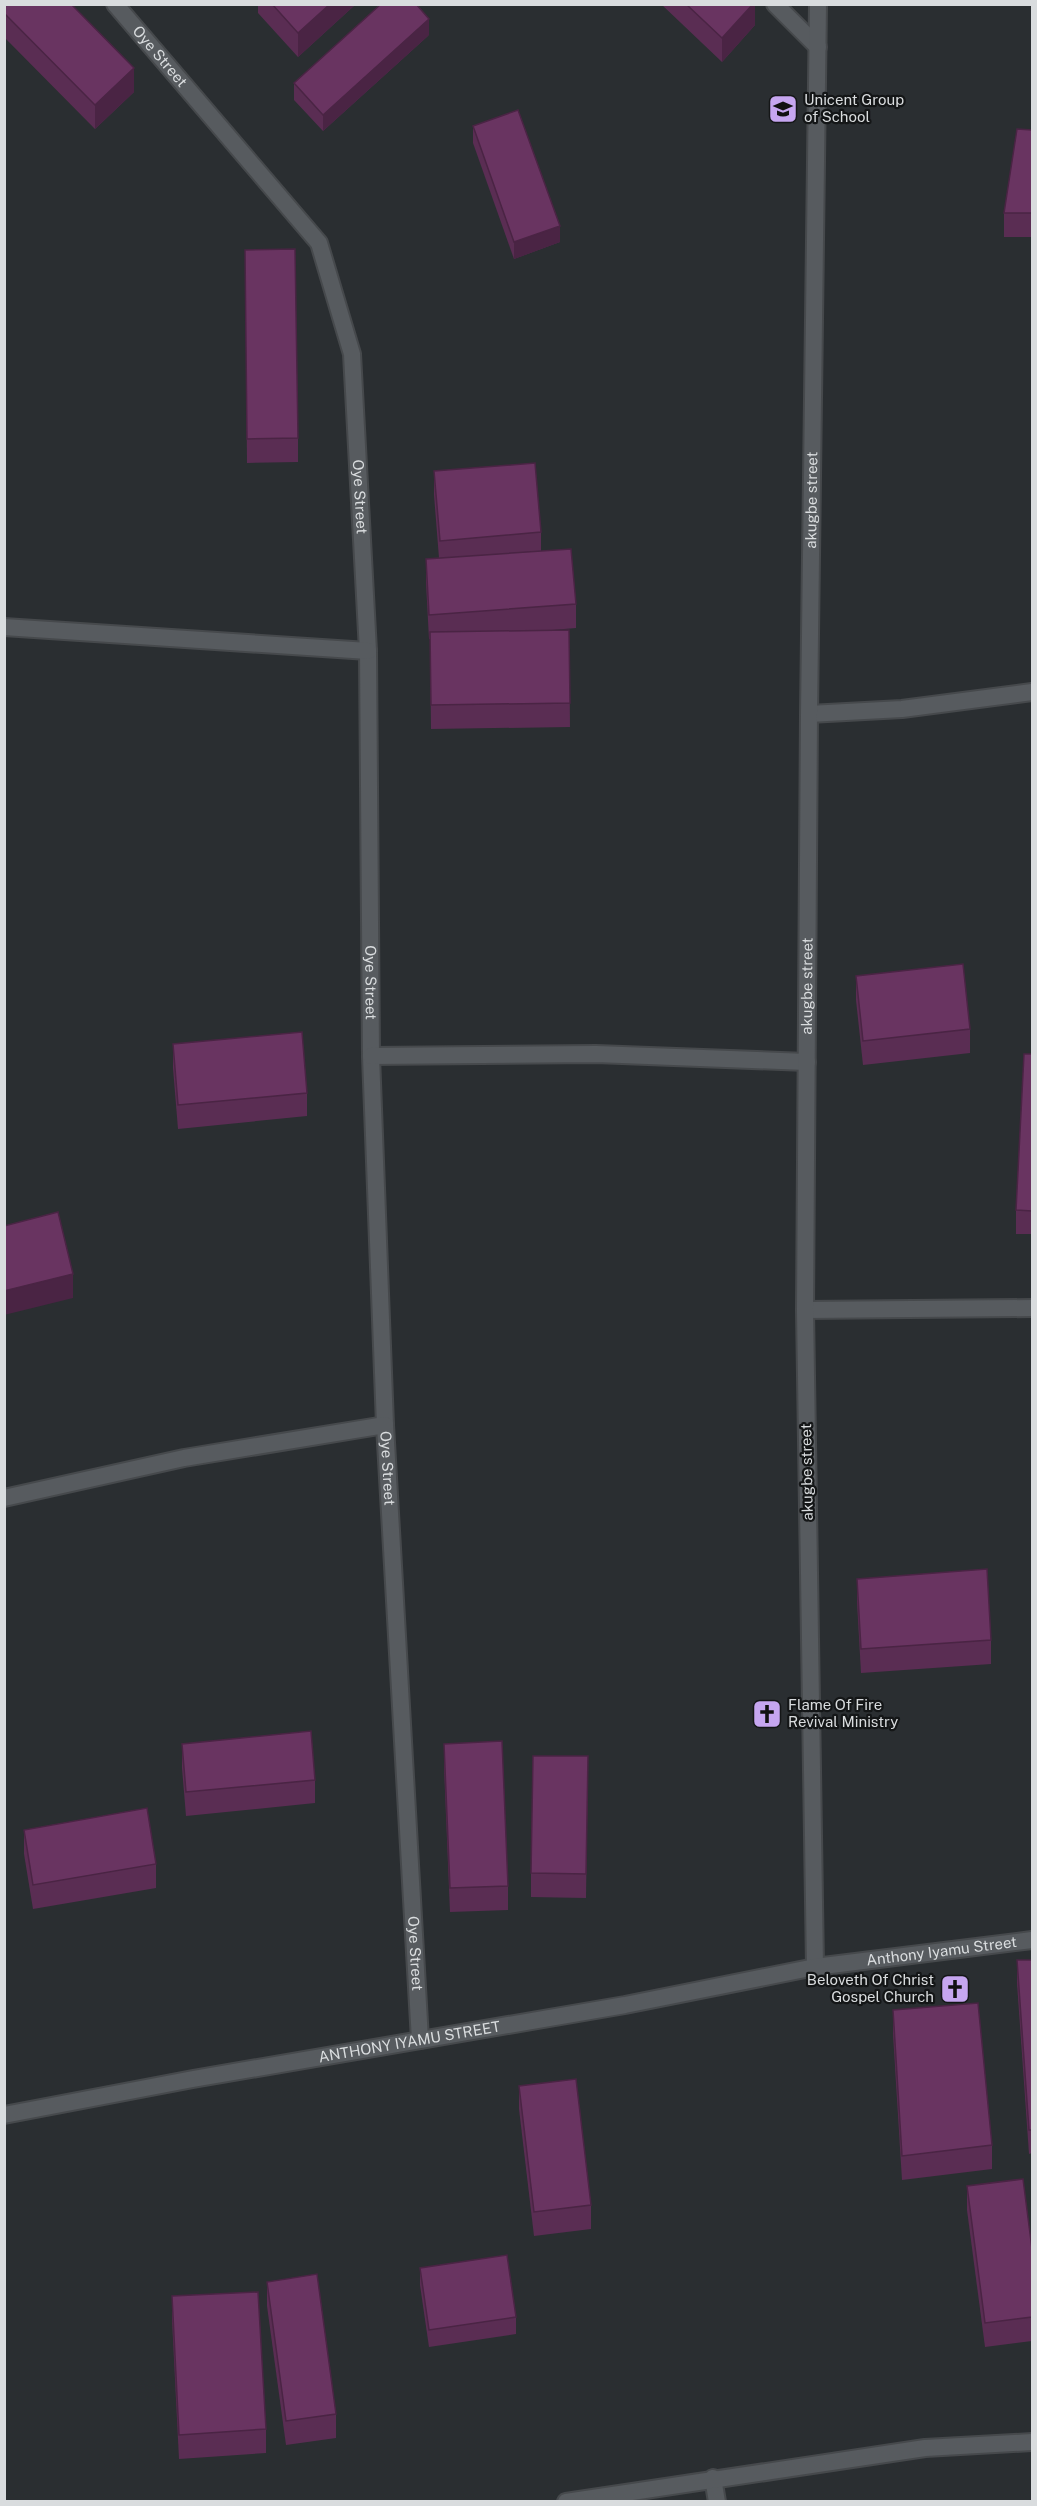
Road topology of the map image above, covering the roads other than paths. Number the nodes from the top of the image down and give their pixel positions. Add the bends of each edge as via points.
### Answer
1 (115, 4) edge
2 (775, 4) edge
3 (818, 4) edge
4 (818, 47) junction
5 (4, 627) edge
6 (368, 651) junction
7 (1032, 692) edge
8 (809, 714) junction
9 (371, 1056) junction
10 (807, 1062) junction
11 (1032, 1308) edge
12 (805, 1310) junction
13 (385, 1425) junction
14 (4, 1498) edge
15 (1032, 1940) edge
16 (815, 1967) junction
17 (420, 2040) junction
18 (4, 2115) edge
19 (1032, 2442) edge
20 (713, 2478) junction
21 (566, 2502) edge
22 (717, 2502) edge

1 - 6 street, Oye Street via 319,243 352,354
2 - 4 street
3 - 4 street, akugbe street
4 - 8 street, akugbe street
5 - 6 street
6 - 9 street, Oye Street
7 - 8 street via 902,709
8 - 10 street, akugbe street
9 - 10 street via 596,1054
9 - 13 street, Oye Street
10 - 12 street, akugbe street
11 - 12 street
12 - 16 street, akugbe street
13 - 14 street via 184,1458
13 - 17 street, Oye Street
15 - 16 street, Anthony Iyamu Street
16 - 17 street, ANTHONY IYAMU STREET via 625,2006
17 - 18 street, ANTHONY IYAMU STREET
19 - 20 street via 925,2448
20 - 21 street
20 - 22 street

